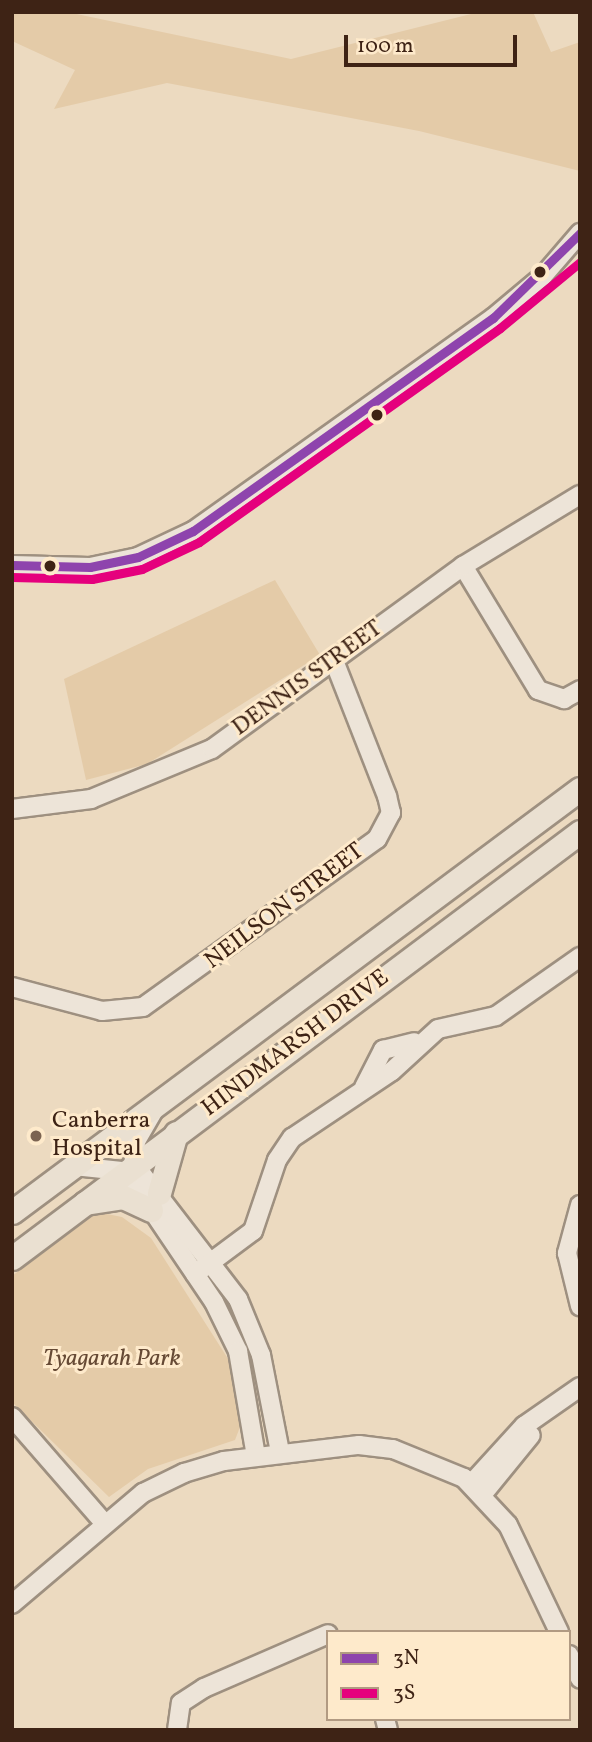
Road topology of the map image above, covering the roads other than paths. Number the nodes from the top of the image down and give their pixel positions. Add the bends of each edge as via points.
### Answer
1 (580, 233) edge
2 (580, 246) edge
3 (562, 257) junction
4 (580, 495) edge
5 (12, 565) edge
6 (463, 566) junction
7 (334, 661) junction
8 (580, 690) edge
9 (580, 789) edge
10 (12, 808) edge
11 (580, 832) edge
12 (580, 957) edge
13 (12, 987) edge
14 (156, 1107) junction
15 (176, 1133) junction
16 (74, 1166) junction
17 (130, 1167) junction
18 (155, 1202) junction
19 (82, 1204) junction
20 (580, 1205) edge
21 (12, 1212) edge
22 (12, 1258) edge
23 (210, 1263) junction
24 (195, 1274) junction
25 (580, 1306) edge
26 (580, 1387) edge
27 (12, 1417) edge
28 (280, 1452) junction
29 (256, 1456) junction
30 (477, 1490) junction
31 (105, 1524) junction
32 (12, 1604) edge
33 (558, 1630) edge
34 (326, 1635) edge
35 (571, 1659) edge
36 (580, 1679) edge
37 (177, 1730) edge

1 - 3 street
2 - 3 street
3 - 5 street via 493,317 193,531 138,557 90,567
4 - 6 street, DENNIS STREET
6 - 7 street, DENNIS STREET
6 - 8 street via 538,690 564,699
7 - 10 street, DENNIS STREET via 212,748 132,786
7 - 13 street, NEILSON STREET via 387,796 391,813 377,839 143,1007 102,1011
9 - 14 main road, HINDMARSH DRIVE
11 - 15 main road, HINDMARSH DRIVE
12 - 23 street via 496,1016 438,1029 421,1040 383,1050 364,1087 292,1138 278,1160 253,1231
14 - 16 main road, HINDMARSH DRIVE
14 - 17 street
15 - 17 main road, HINDMARSH DRIVE
15 - 18 main road via 161,1168
16 - 17 street
16 - 21 main road, HINDMARSH DRIVE
17 - 18 street
17 - 19 main road, HINDMARSH DRIVE
18 - 19 main road via 122,1197
18 - 23 street
18 - 24 street
19 - 22 main road, HINDMARSH DRIVE
20 - 25 street via 567,1253
23 - 24 street
23 - 28 street via 238,1299 261,1354
24 - 29 street via 238,1350
26 - 30 street via 541,1417
27 - 31 street
28 - 29 street
28 - 30 street via 347,1445 393,1449
29 - 31 street via 184,1473 143,1493
30 - 33 street via 508,1525
31 - 32 street
34 - 37 street via 204,1688 181,1703
35 - 36 street

